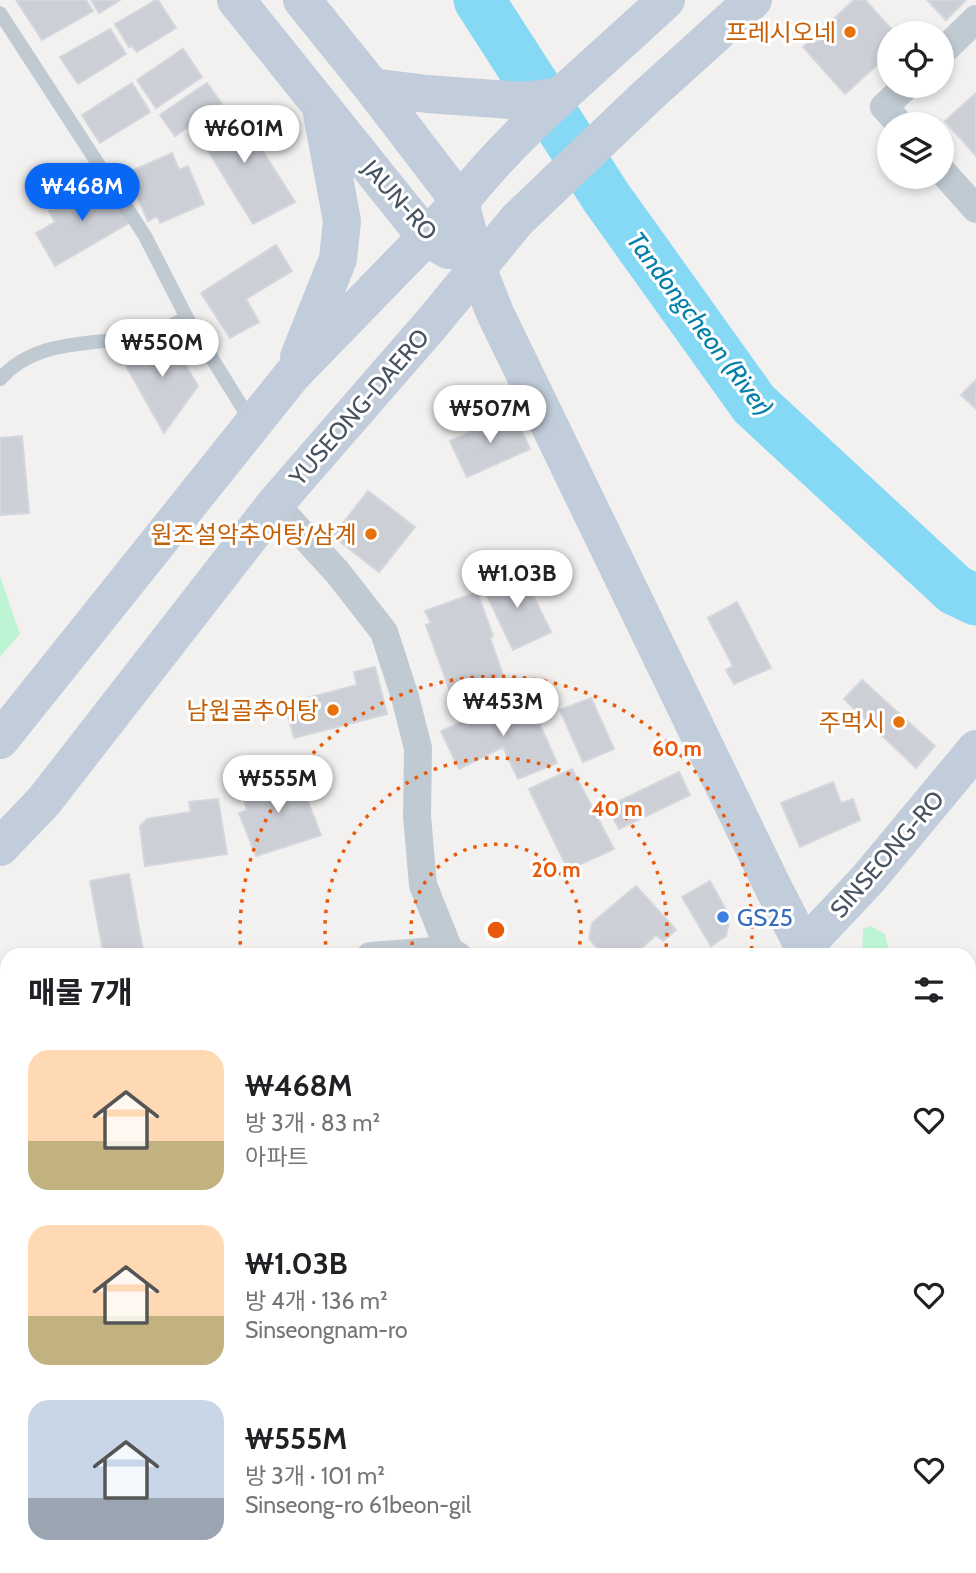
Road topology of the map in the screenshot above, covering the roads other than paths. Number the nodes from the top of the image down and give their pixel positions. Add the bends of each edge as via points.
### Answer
1 (236, 0) edge
2 (302, 0) edge
3 (666, 0) edge
4 (753, 0) edge
5 (0, 13) edge
6 (976, 19) edge
7 (954, 40) edge
8 (372, 87) junction
9 (559, 96) junction
10 (893, 98) edge
11 (321, 106) junction
12 (889, 112) edge
13 (954, 184) edge
14 (460, 202) junction
15 (976, 209) edge
16 (426, 237) junction
17 (477, 267) junction
18 (187, 318) junction
19 (292, 375) junction
20 (0, 379) edge
21 (253, 425) junction
22 (275, 504) junction
23 (0, 740) edge
24 (976, 750) edge
25 (0, 847) edge
26 (451, 948) edge
27 (801, 948) edge
28 (807, 948) edge

1 - 11 main road, JAUN-RO
2 - 8 main road, JAUN-RO
3 - 9 main road
4 - 17 main road, YUSEONG-DAERO via 517,220
5 - 18 lane via 145,236
6 - 7 street
8 - 9 main road via 525,101
8 - 14 main road, JAUN-RO
9 - 14 main road
10 - 12 street via 884,107
11 - 16 main road, JAUN-RO
11 - 19 main road via 342,221 338,259
13 - 15 street
14 - 16 main road
14 - 17 main road, JAUN-RO
16 - 17 main road, JAUN-RO
16 - 19 main road
17 - 22 main road, YUSEONG-DAERO
17 - 27 main road
18 - 20 lane via 157,331 40,350 10,367
18 - 21 lane
19 - 21 main road
21 - 23 main road
22 - 25 main road, YUSEONG-DAERO via 44,802
22 - 26 street via 384,632 418,747 423,885
24 - 28 main road, SINSEONG-RO

